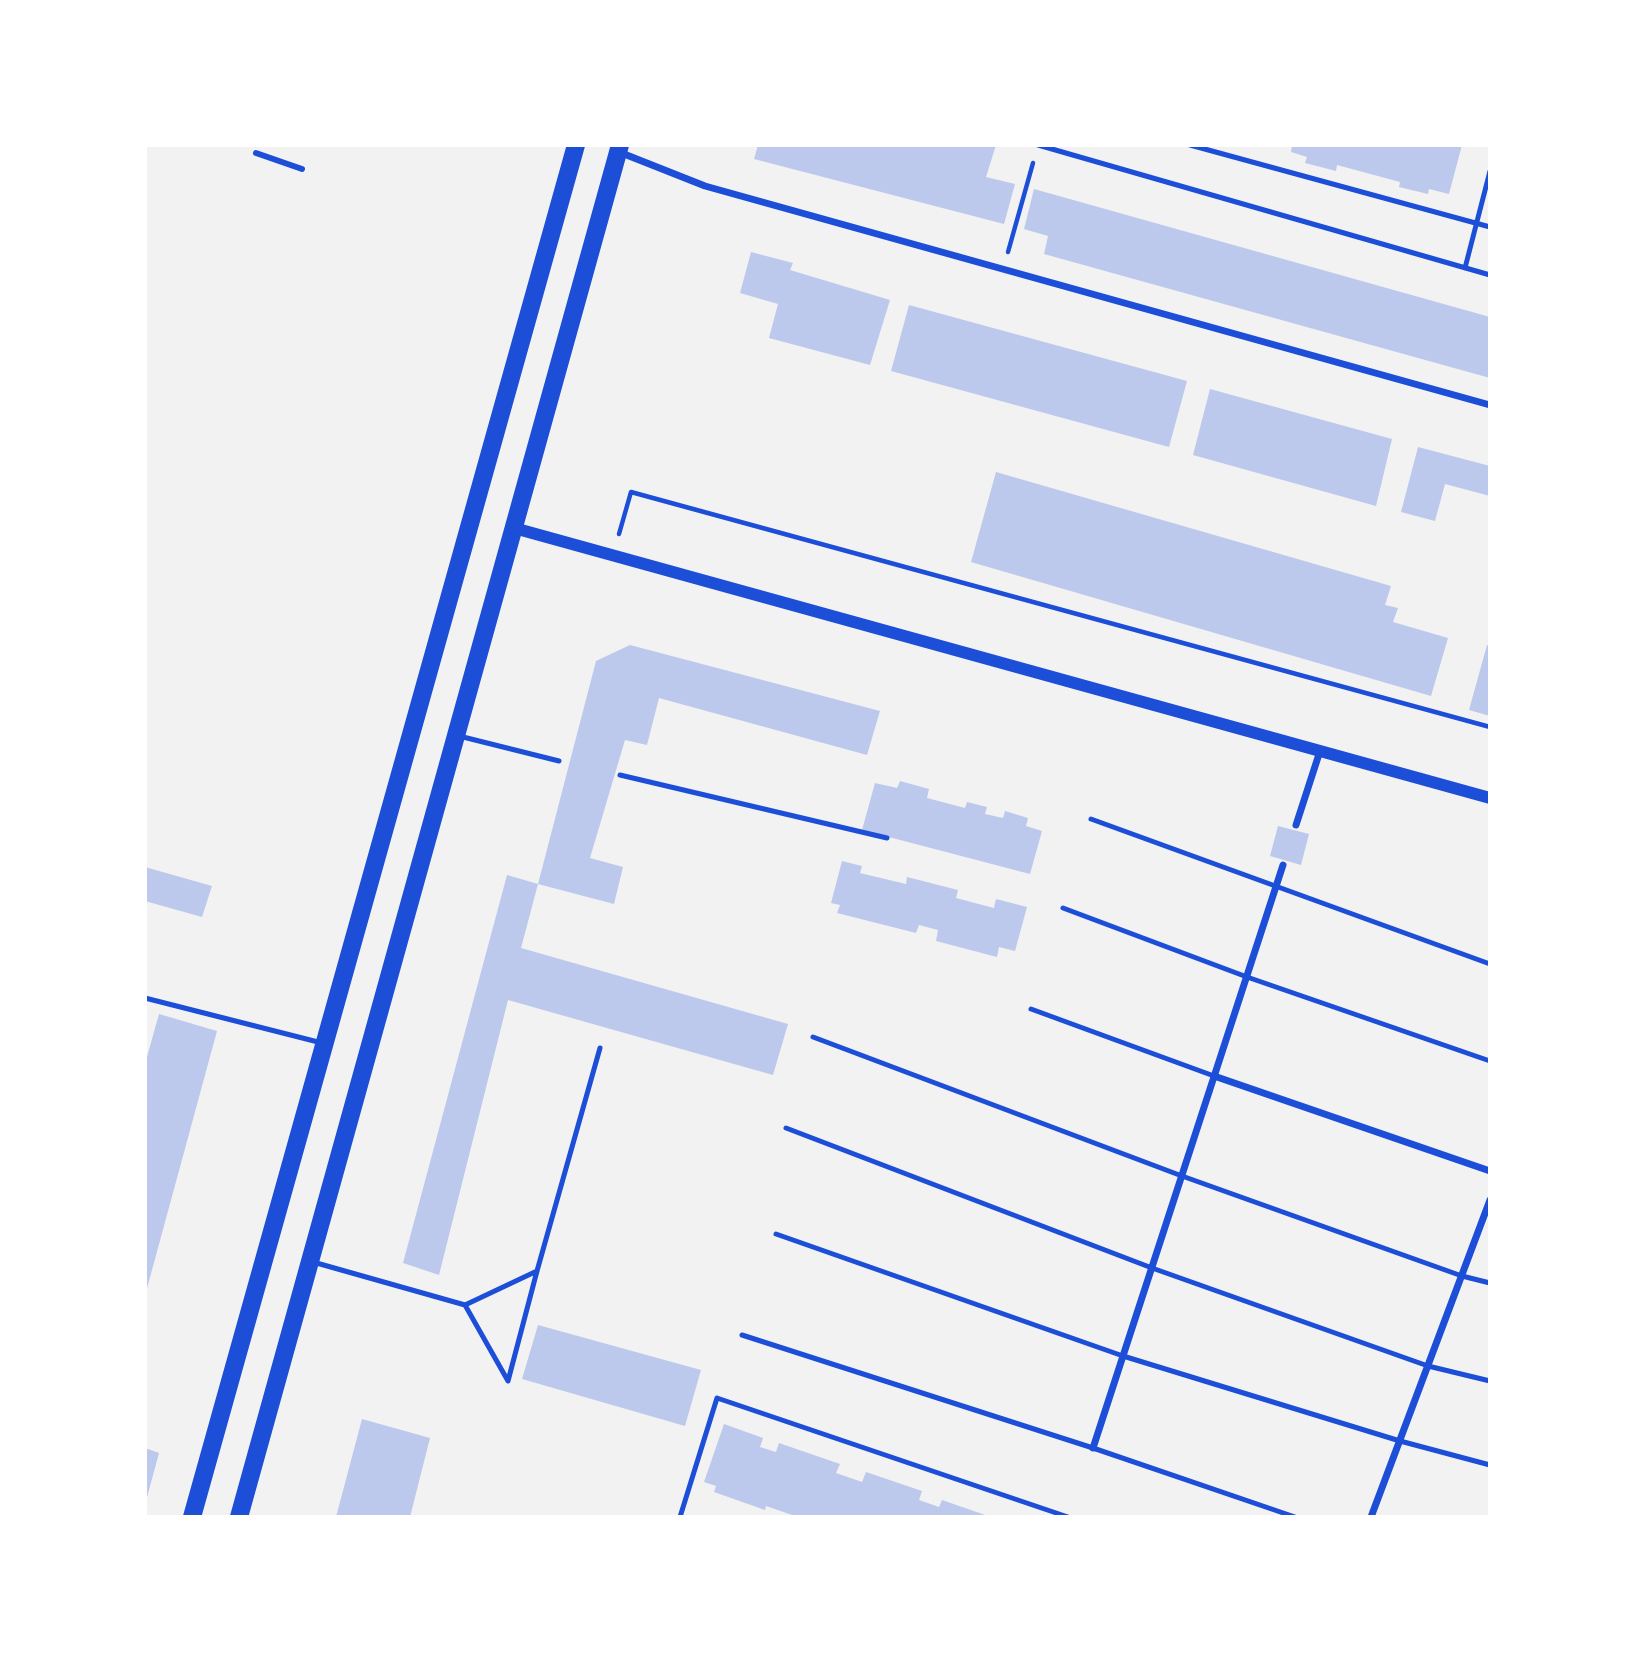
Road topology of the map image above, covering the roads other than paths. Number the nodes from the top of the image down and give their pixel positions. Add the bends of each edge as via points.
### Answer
1 (576, 145) edge
2 (1038, 145) edge
3 (1190, 145) edge
4 (619, 149) edge
5 (256, 153) dead end
6 (302, 169) dead end
7 (1490, 171) edge
8 (1476, 223) junction
9 (1490, 227) edge
10 (1465, 268) junction
11 (1490, 275) edge
12 (1490, 405) edge
13 (514, 528) junction
14 (456, 735) junction
15 (1320, 751) junction
16 (559, 761) dead end
17 (620, 775) dead end
18 (1490, 798) edge
19 (1091, 819) dead end
20 (1296, 825) dead end
21 (887, 838) dead end
22 (1283, 865) dead end
23 (1276, 886) junction
24 (1063, 908) dead end
25 (1490, 964) edge
26 (1247, 977) junction
27 (145, 998) edge
28 (1031, 1009) dead end
29 (813, 1037) dead end
30 (325, 1044) junction
31 (600, 1048) dead end
32 (1490, 1061) edge
33 (1214, 1076) junction
34 (786, 1128) dead end
35 (1490, 1171) edge
36 (1182, 1176) junction
37 (1490, 1200) edge
38 (776, 1234) dead end
39 (310, 1262) junction
40 (1152, 1268) junction
41 (537, 1271) junction
42 (1462, 1276) junction
43 (1490, 1283) edge
44 (465, 1305) junction
45 (742, 1335) dead end
46 (1123, 1356) junction
47 (1428, 1366) junction
48 (1490, 1381) edge
49 (1400, 1441) junction
50 (1093, 1448) junction
51 (1490, 1465) edge
52 (192, 1517) edge
53 (239, 1517) edge
54 (680, 1517) edge
55 (1068, 1517) edge
56 (1295, 1517) edge
57 (1371, 1517) edge

1 - 30 main road
2 - 10 lane
3 - 8 lane
4 - 12 street via 705,186
4 - 13 main road
5 - 6 street
7 - 8 lane
8 - 9 lane
8 - 10 lane
10 - 11 lane
13 - 14 main road
13 - 15 street
14 - 16 lane
14 - 39 main road
15 - 18 street
15 - 20 street
17 - 21 lane
19 - 23 lane
22 - 23 street
23 - 25 lane
23 - 26 street
24 - 26 lane
26 - 32 lane
26 - 33 street
27 - 30 lane
28 - 33 lane
29 - 36 lane
30 - 52 main road
31 - 41 lane
33 - 35 street
33 - 36 street
34 - 40 lane
36 - 40 street
36 - 42 lane
37 - 42 street
38 - 46 lane
39 - 44 lane
39 - 53 main road
40 - 46 street
40 - 47 lane
41 - 44 lane
41 - 44 lane via 508,1381
42 - 43 lane
42 - 47 street
45 - 50 lane
46 - 49 lane
46 - 50 street
47 - 48 lane
47 - 49 street
49 - 51 lane
49 - 57 street
50 - 56 lane
54 - 55 lane via 718,1398

